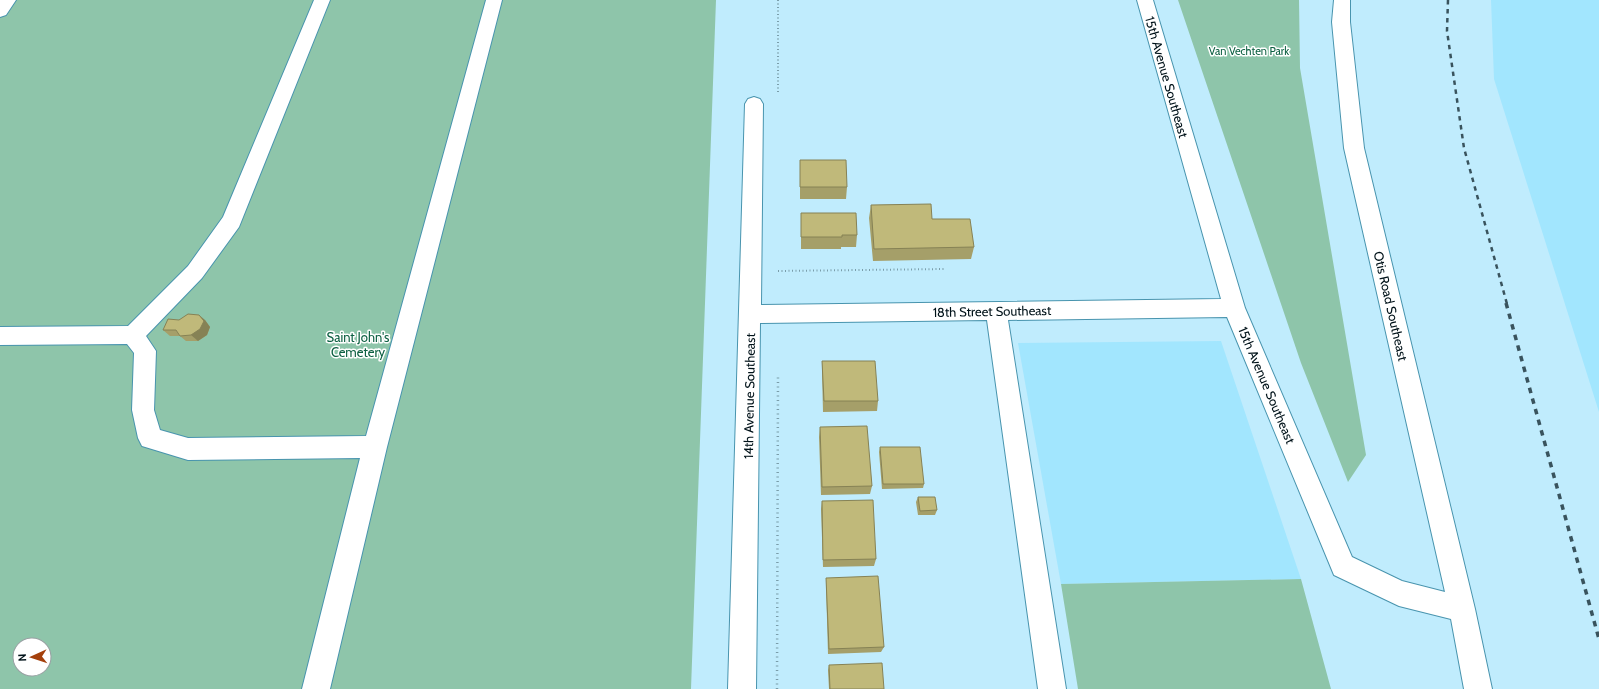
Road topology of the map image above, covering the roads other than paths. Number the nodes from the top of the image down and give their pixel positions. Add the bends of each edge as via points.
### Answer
1 (8, 0) edge
2 (322, 0) edge
3 (494, 0) edge
4 (1145, 0) edge
5 (1342, 0) edge
6 (0, 11) edge
7 (754, 104) dead end
8 (1234, 308) junction
9 (996, 311) junction
10 (751, 314) junction
11 (133, 335) junction
12 (0, 336) edge
13 (375, 447) junction
14 (1462, 609) junction
15 (316, 689) edge
16 (742, 689) edge
17 (1052, 689) edge
18 (1478, 689) edge

1 - 6 street
2 - 11 street via 232,221 196,272
3 - 13 street
4 - 8 street, 15th Avenue Southeast
5 - 14 street, Otis Road Southeast via 1341,22 1354,148
7 - 10 street, 14th Avenue Southeast
8 - 9 street, 18th Street Southeast
8 - 14 street, 15th Avenue Southeast via 1343,566 1399,593
9 - 10 street, 18th Street Southeast
9 - 17 street
10 - 16 street, 14th Avenue Southeast
11 - 12 street
11 - 13 street via 145,351 143,410 150,438 188,448
13 - 15 street
14 - 18 street

